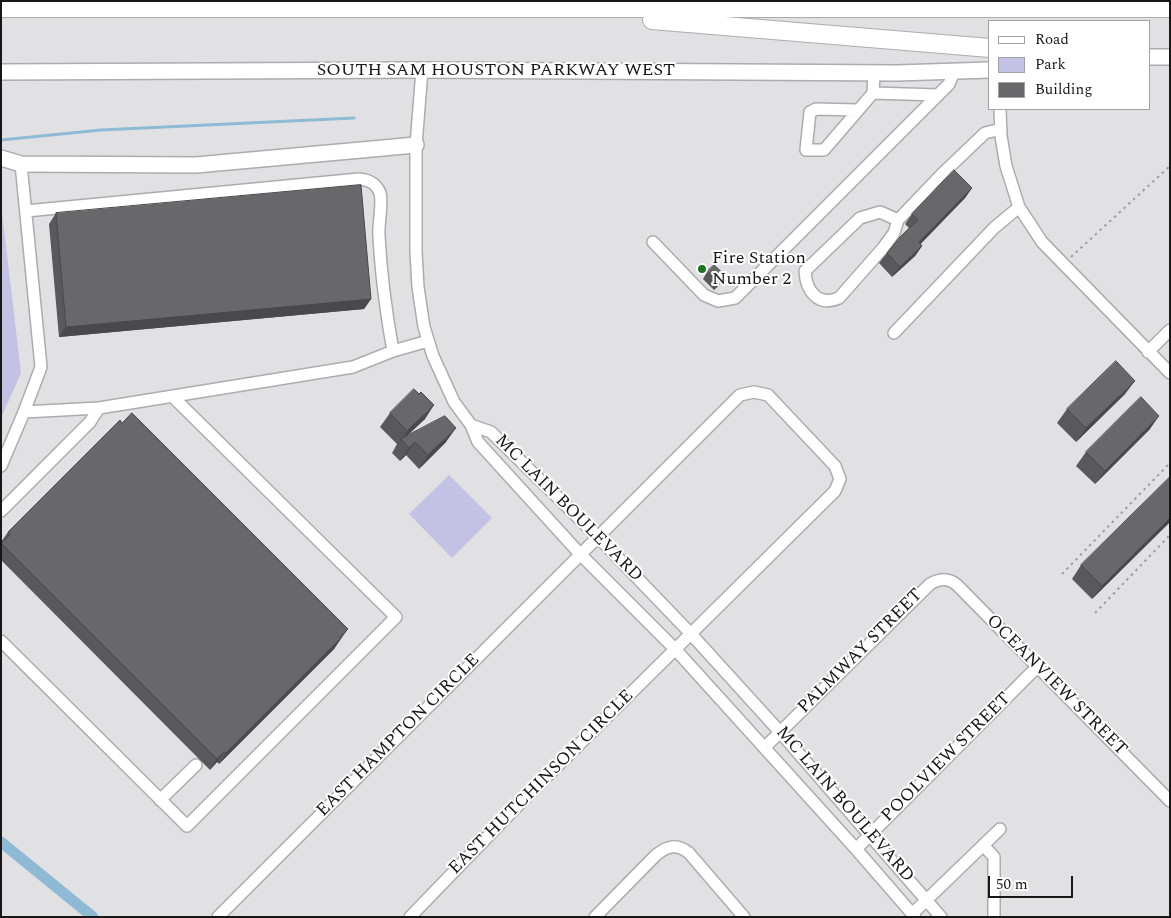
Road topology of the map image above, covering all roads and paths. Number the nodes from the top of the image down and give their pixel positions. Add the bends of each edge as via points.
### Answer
1 (1, 8) edge
2 (1170, 8) edge
3 (530, 10) junction
4 (988, 48) edge
5 (1151, 57) edge
6 (1170, 57) edge
7 (422, 70) junction
8 (988, 70) edge
9 (1, 72) edge
10 (954, 72) junction
11 (874, 73) junction
12 (873, 93) junction
13 (938, 95) junction
14 (857, 110) junction
15 (1000, 110) edge
16 (1001, 129) junction
17 (416, 145) junction
18 (1, 158) edge
19 (21, 164) junction
20 (1170, 166) edge
21 (1019, 206) junction
22 (26, 211) junction
23 (898, 220) junction
24 (654, 242) dead end
25 (1063, 266) junction
26 (1170, 330) edge
27 (894, 333) dead end
28 (428, 341) junction
29 (393, 351) junction
30 (1148, 352) junction
31 (1170, 373) edge
32 (172, 396) junction
33 (99, 408) junction
34 (24, 412) junction
35 (472, 425) junction
36 (809, 439) joint
37 (1170, 463) edge
38 (1, 466) edge
39 (530, 471) junction
40 (516, 484) junction
41 (1, 511) edge
42 (1170, 535) edge
43 (598, 537) junction
44 (580, 554) junction
45 (1062, 574) dead end
46 (938, 580) joint
47 (1095, 613) dead end
48 (691, 634) junction
49 (1, 641) edge
50 (675, 649) junction
51 (1037, 667) junction
52 (780, 732) junction
53 (765, 747) junction
54 (196, 765) dead end
55 (160, 800) junction
56 (1170, 802) edge
57 (1000, 829) dead end
58 (870, 834) junction
59 (983, 845) junction
60 (856, 849) junction
61 (927, 900) junction
62 (913, 915) edge
63 (221, 916) edge
64 (410, 917) edge
65 (595, 917) edge
66 (744, 917) edge
67 (941, 917) edge
68 (994, 917) edge

1 - 3 highway
2 - 3 highway
3 - 4 highway
5 - 6 main road
7 - 9 main road, SOUTH SAM HOUSTON PARKWAY WEST
7 - 11 main road, SOUTH SAM HOUSTON PARKWAY WEST
7 - 17 street
8 - 10 main road, SOUTH SAM HOUSTON PARKWAY WEST
10 - 11 main road, SOUTH SAM HOUSTON PARKWAY WEST
10 - 13 street via 949,84
11 - 12 street
12 - 13 street
12 - 14 street
13 - 24 street via 735,298 718,300 704,295
14 - 14 street via 824,150 806,150 812,110
15 - 16 street
16 - 21 street via 1006,166
16 - 23 street via 985,133
17 - 19 main road via 196,165
17 - 28 street via 418,287
18 - 19 main road
19 - 22 street
20 - 25 path
21 - 25 street via 1042,242
21 - 27 street
22 - 29 street via 368,180 381,195 378,233 382,288
22 - 34 street via 41,367
23 - 23 street via 894,233 883,248 839,298 821,301 812,293 806,283 805,271 860,218 880,212
25 - 30 street
26 - 30 street
28 - 29 street
28 - 35 street via 443,382
29 - 32 street via 353,366
30 - 31 street
32 - 33 street
32 - 55 street via 396,617 187,826
33 - 34 street
33 - 41 street via 90,422
34 - 38 street
35 - 39 street, MC LAIN BOULEVARD via 490,432
35 - 40 street, MC LAIN BOULEVARD via 478,442
36 - 43 street, EAST HAMPTON CIRCLE via 768,395 754,392 740,395
36 - 48 street, EAST HUTCHINSON CIRCLE via 835,466 840,479 835,491
37 - 45 path
39 - 40 street
39 - 43 street, MC LAIN BOULEVARD
40 - 44 street, MC LAIN BOULEVARD
42 - 47 path
43 - 44 street, EAST HAMPTON CIRCLE
43 - 48 street, MC LAIN BOULEVARD
44 - 50 street, MC LAIN BOULEVARD
44 - 63 street, EAST HAMPTON CIRCLE
46 - 51 street, OCEANVIEW STREET via 954,582
46 - 52 street, PALMWAY STREET via 930,584
48 - 50 street, EAST HUTCHINSON CIRCLE
48 - 52 street, MC LAIN BOULEVARD
49 - 55 street
50 - 53 street, MC LAIN BOULEVARD
50 - 64 street, EAST HUTCHINSON CIRCLE
51 - 56 street, OCEANVIEW STREET
51 - 58 street, POOLVIEW STREET
52 - 53 street, PALMWAY STREET
52 - 58 street, MC LAIN BOULEVARD
53 - 60 street, MC LAIN BOULEVARD
54 - 55 street
57 - 59 street
58 - 60 street, POOLVIEW STREET
58 - 61 street, MC LAIN BOULEVARD
59 - 61 street
59 - 68 street via 994,857
60 - 62 street, MC LAIN BOULEVARD
61 - 62 street
61 - 67 street, MC LAIN BOULEVARD
65 - 66 street via 661,851 679,846 689,853

